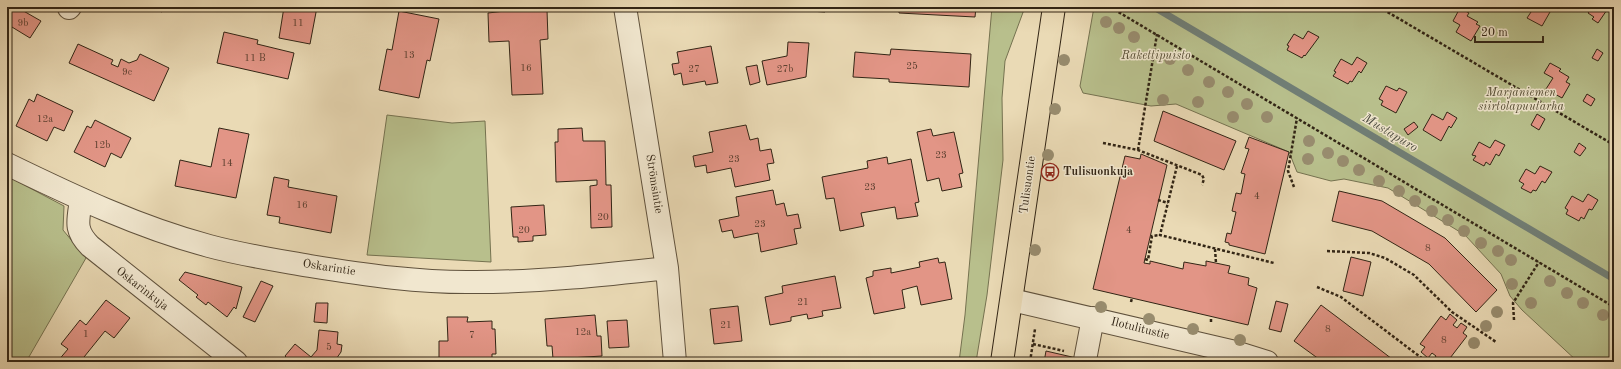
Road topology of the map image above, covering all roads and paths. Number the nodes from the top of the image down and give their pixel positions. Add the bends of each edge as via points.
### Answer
1 (625, 7) edge
2 (1054, 7) edge
3 (1110, 7) edge
4 (1379, 7) edge
5 (1156, 34) junction
6 (1297, 118) junction
7 (1103, 143) dead end
8 (1614, 145) edge
9 (1138, 150) junction
10 (7, 164) edge
11 (1177, 166) junction
12 (1202, 185) dead end
13 (1294, 187) dead end
14 (81, 200) junction
15 (1158, 200) dead end
16 (1168, 203) junction
17 (1160, 235) junction
18 (1215, 248) junction
19 (1327, 251) dead end
20 (1145, 259) dead end
21 (1539, 262) junction
22 (1216, 263) dead end
23 (1274, 263) dead end
24 (667, 268) junction
25 (1317, 287) dead end
26 (1132, 298) dead end
27 (1012, 300) junction
28 (1131, 302) dead end
29 (1614, 307) edge
30 (1212, 317) dead end
31 (1093, 318) junction
32 (1514, 320) dead end
33 (1211, 322) dead end
34 (1496, 342) dead end
35 (1033, 344) dead end
36 (1085, 360) dead end
37 (1257, 360) edge
38 (236, 362) edge
39 (675, 362) edge
40 (1002, 362) edge
41 (1030, 362) edge
42 (1427, 362) edge

1 - 24 street, Strömsintie
2 - 27 main road, Tulisuontie
3 - 5 path
4 - 8 path
5 - 6 path
5 - 9 path
6 - 13 path via 1288,171
6 - 21 path
7 - 9 path
9 - 11 path
10 - 14 street, Oskarintie
11 - 12 path via 1202,176
11 - 16 path
14 - 24 street, Oskarintie via 122,218 209,246 270,259 407,279 476,282 591,276
14 - 38 street, Oskarinkuja via 77,227 81,238
15 - 16 path
16 - 17 path
17 - 18 path
17 - 20 path via 1152,236 1148,260
18 - 22 path
18 - 23 path
19 - 34 path via 1369,253 1385,258 1414,274 1452,312
21 - 29 path
21 - 32 path via 1513,303
24 - 39 street, Strömsintie
25 - 42 path via 1341,297
26 - 28 path
27 - 31 street, Ilotulitustie
27 - 40 main road, Tulisuontie
30 - 33 path
31 - 36 street
31 - 37 street, Ilotulitustie
35 - 41 path

